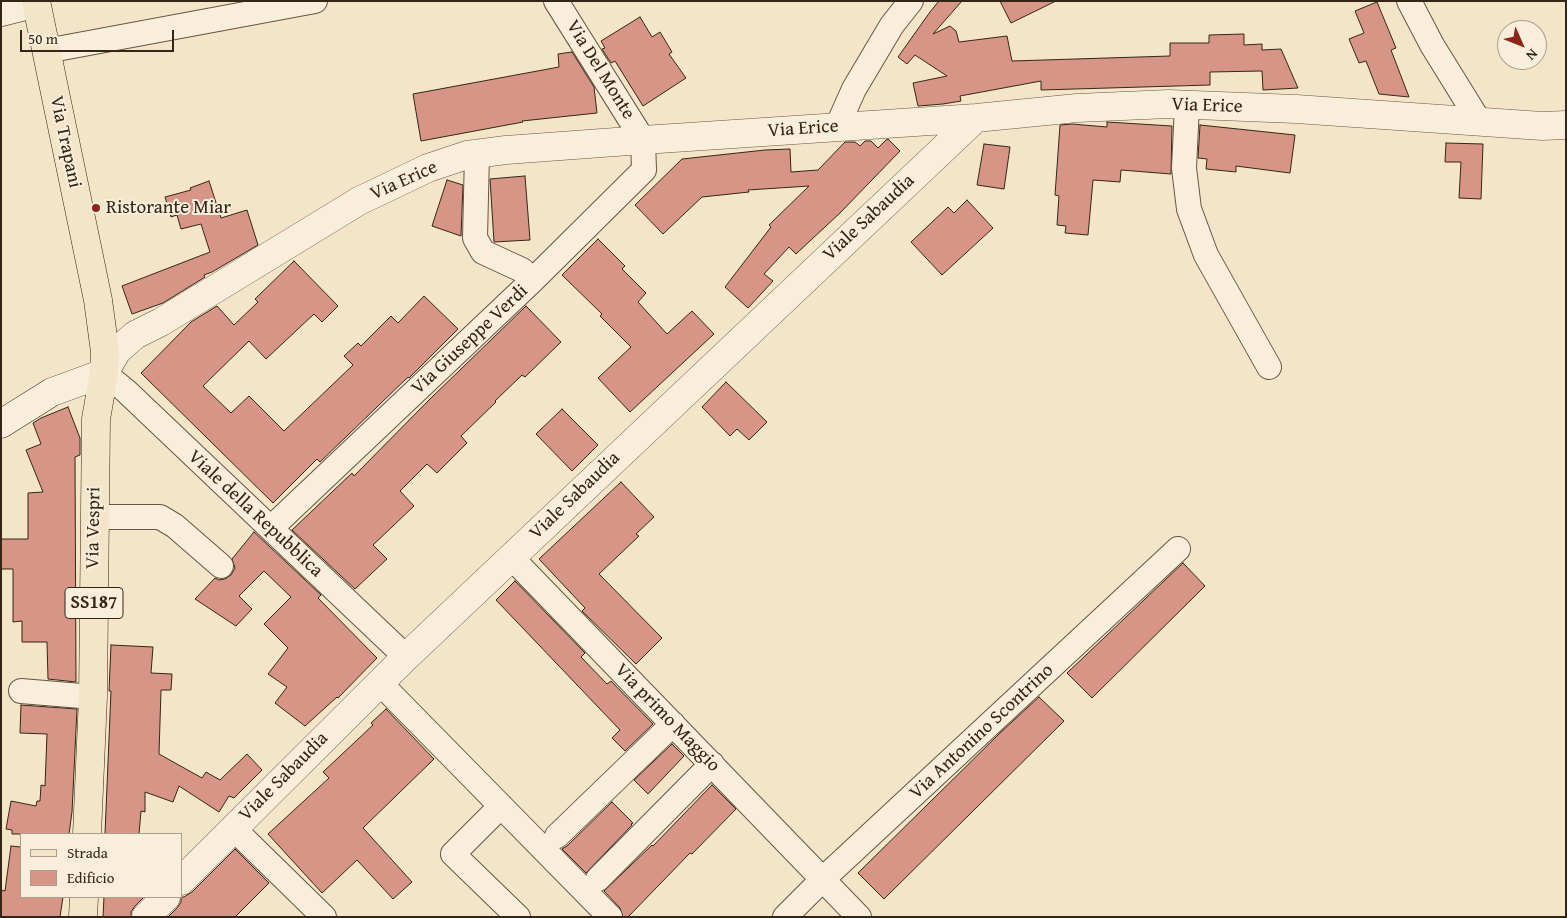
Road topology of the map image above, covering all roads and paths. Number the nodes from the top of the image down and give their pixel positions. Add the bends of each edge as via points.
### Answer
1 (315, 1) edge
2 (556, 1) edge
3 (911, 1) edge
4 (1409, 1) edge
5 (37, 3) edge
6 (1, 14) edge
7 (46, 51) junction
8 (1187, 105) junction
9 (976, 118) junction
10 (1479, 121) junction
11 (1566, 125) edge
12 (837, 127) junction
13 (644, 140) junction
14 (477, 154) junction
15 (533, 280) junction
16 (102, 322) junction
17 (135, 335) junction
18 (1269, 367) dead end
19 (104, 373) junction
20 (1, 424) edge
21 (94, 517) junction
22 (271, 528) junction
23 (1178, 549) dead end
24 (511, 557) junction
25 (221, 566) dead end
26 (406, 657) junction
27 (380, 682) junction
28 (21, 691) dead end
29 (93, 697) junction
30 (673, 724) junction
31 (712, 764) junction
32 (501, 806) junction
33 (233, 828) junction
34 (87, 833) edge
35 (557, 836) dead end
36 (598, 879) dead end
37 (824, 879) junction
38 (182, 880) edge
39 (84, 898) edge
40 (165, 898) edge
41 (83, 917) edge
42 (146, 917) edge
43 (324, 917) edge
44 (518, 917) edge
45 (610, 917) edge
46 (785, 917) edge
47 (859, 917) edge

1 - 7 street
2 - 13 street, Via Del Monte
3 - 12 street via 892,25 854,89
4 - 10 street
5 - 6 street
5 - 7 main road, Via Trapani / SS187
7 - 16 main road, Via Trapani / SS187
8 - 9 street, Via Erice via 1077,108
8 - 10 street, Via Erice
8 - 18 street via 1184,168 1188,209 1206,255
9 - 12 street, Via Erice
9 - 24 street, Viale Sabaudia
10 - 11 street, Via Erice
12 - 13 street, Via Erice
13 - 14 street, Via Erice
13 - 15 street, Via Giuseppe Verdi via 644,170
14 - 15 street via 474,238 483,252 522,270
14 - 17 street, Via Erice via 428,168 359,201
15 - 22 street, Via Giuseppe Verdi
16 - 17 street
16 - 19 main road, Via Trapani / SS187
17 - 19 street, Via Erice via 117,351
19 - 20 street via 52,392
19 - 21 main road, Via Vespri / SS187 via 96,419
19 - 22 street, Viale della Repubblica
21 - 25 street via 160,517
21 - 29 main road, Via Vespri / SS187
22 - 26 street, Viale della Repubblica
23 - 37 street, Via Antonino Scontrino
24 - 26 street, Viale Sabaudia
24 - 30 street, Via primo Maggio
26 - 27 street, Viale Sabaudia
27 - 32 street
27 - 33 street, Viale Sabaudia
28 - 29 street
29 - 34 main road, Via Vespri / SS187
30 - 31 street, Via primo Maggio
30 - 35 street
31 - 36 street
31 - 37 street, Via primo Maggio
32 - 44 street via 453,854
32 - 45 street
33 - 38 street, Viale Sabaudia
33 - 43 street
37 - 46 street, Via Antonino Scontrino
37 - 47 street
39 - 41 main road
40 - 42 street

